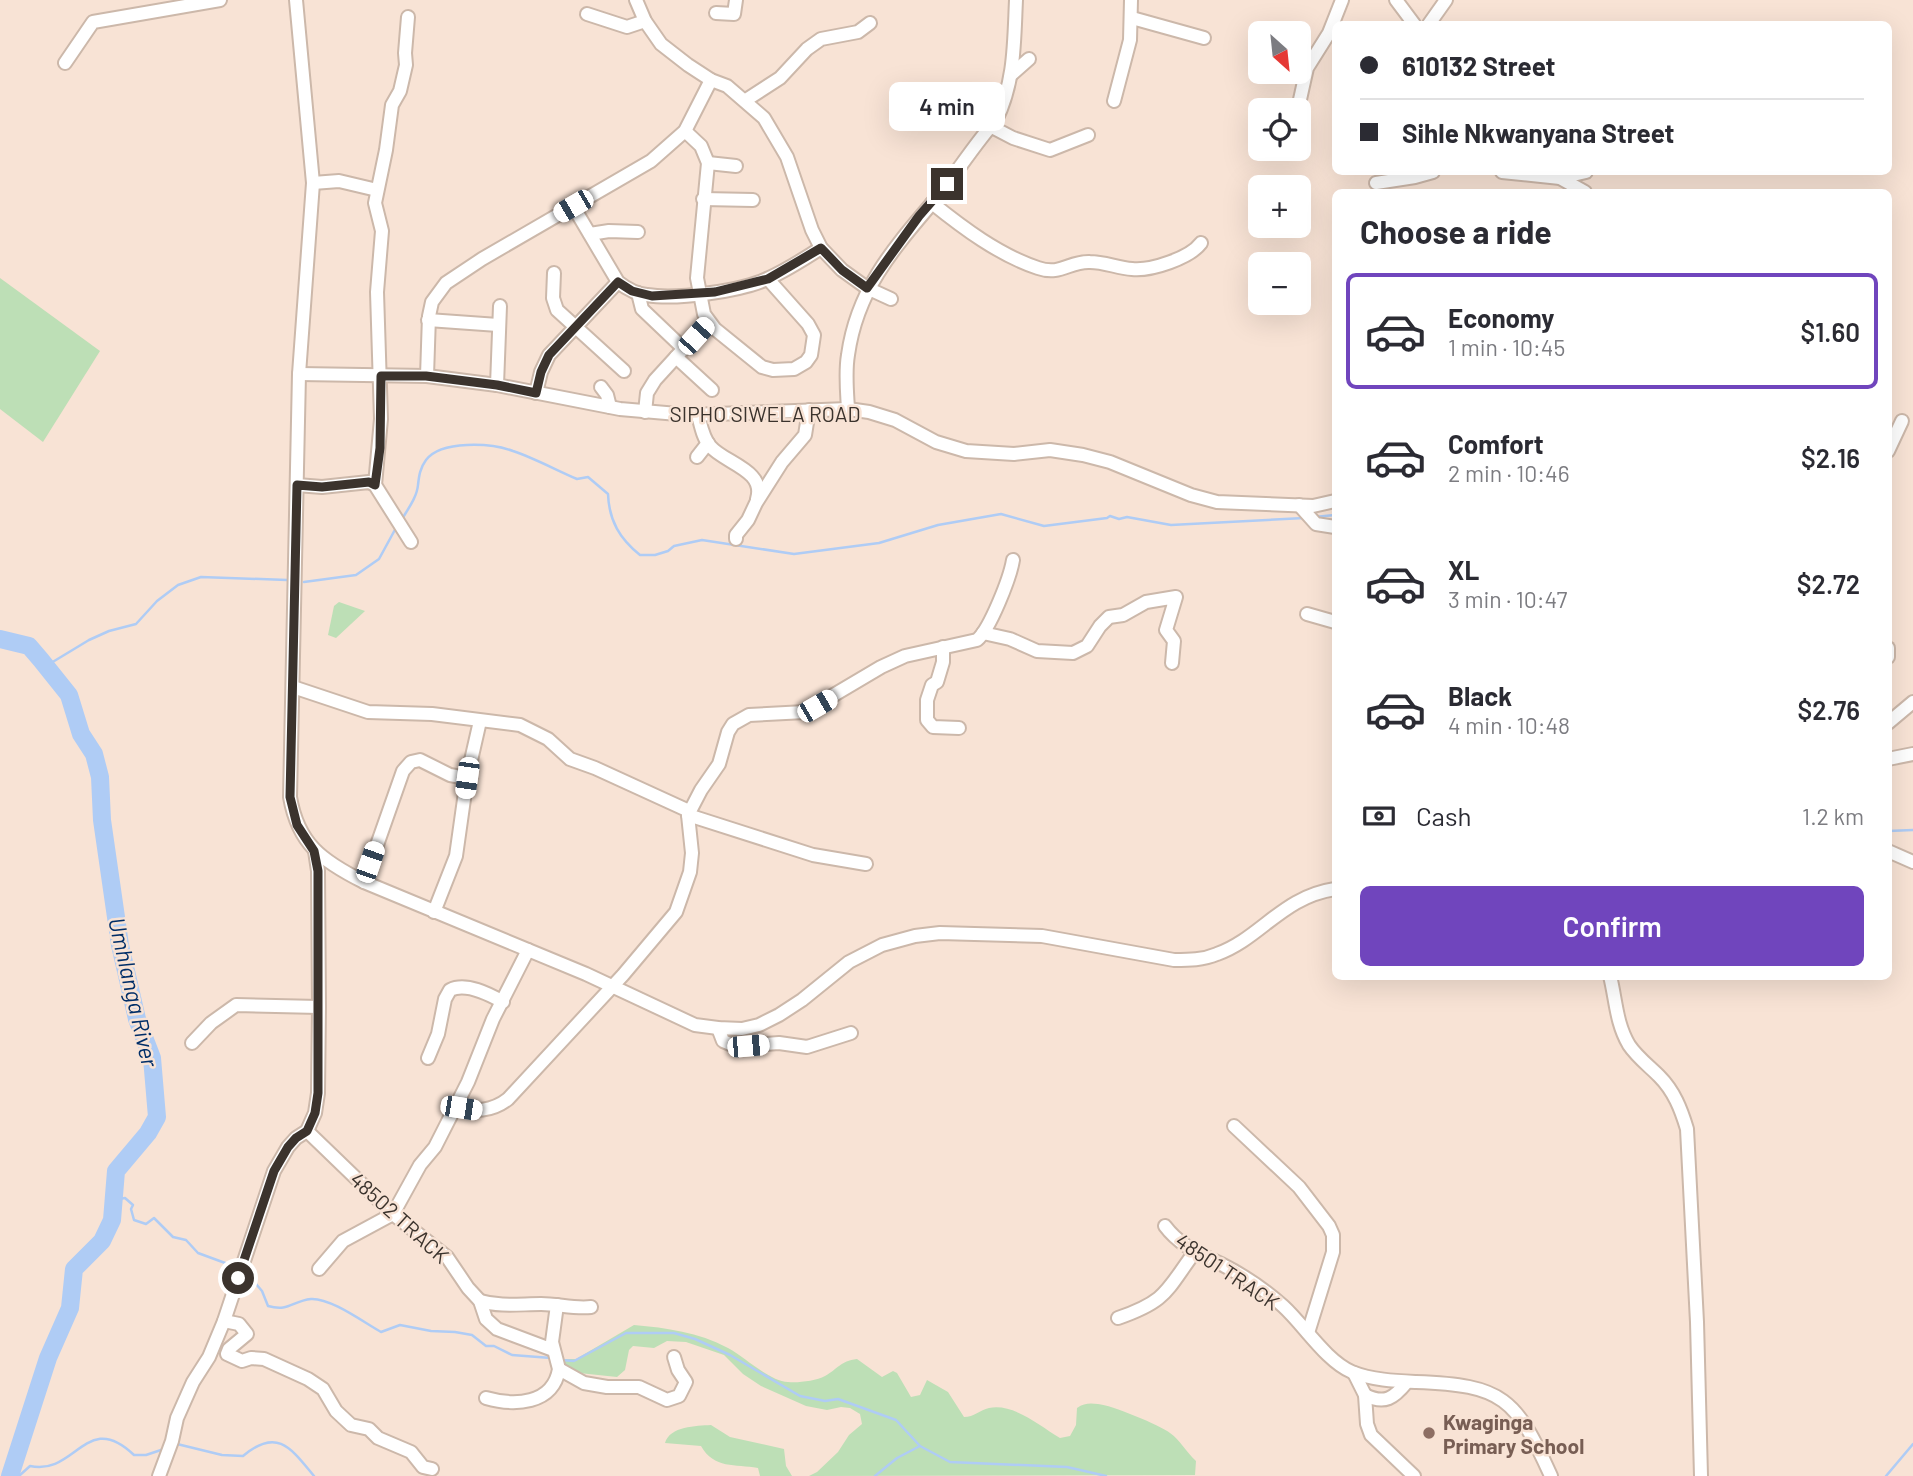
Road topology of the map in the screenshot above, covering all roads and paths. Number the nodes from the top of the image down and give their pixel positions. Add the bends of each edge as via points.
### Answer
1 (220, 0) edge
2 (296, 0) edge
3 (636, 0) edge
4 (736, 0) edge
5 (1016, 0) edge
6 (1131, 0) edge
7 (1342, 0) edge
8 (1396, 0) edge
9 (1446, 0) edge
10 (716, 13) dead end
11 (587, 14) dead end
12 (408, 17) dead end
13 (1132, 18) junction
14 (645, 21) junction
15 (1334, 21) edge
16 (1412, 21) edge
17 (1431, 21) edge
18 (870, 23) dead end
19 (1332, 25) edge
20 (1204, 38) dead end
21 (1029, 60) dead end
22 (65, 63) dead end
23 (1012, 74) junction
24 (711, 80) junction
25 (1300, 98) edge
26 (746, 100) junction
27 (1114, 101) dead end
28 (990, 127) junction
29 (685, 131) junction
30 (1088, 135) dead end
31 (708, 163) junction
32 (736, 166) dead end
33 (1422, 175) edge
34 (1559, 175) edge
35 (313, 183) junction
36 (1376, 183) dead end
37 (1580, 189) edge
38 (377, 190) junction
39 (704, 199) junction
40 (753, 200) dead end
41 (932, 203) junction
42 (573, 206) junction
43 (535, 211) dead end
44 (543, 224) junction
45 (638, 233) dead end
46 (590, 234) junction
47 (1201, 243) dead end
48 (821, 248) junction
49 (554, 273) dead end
50 (768, 279) junction
51 (618, 282) junction
52 (867, 288) junction
53 (638, 293) junction
54 (699, 294) junction
55 (891, 299) dead end
56 (500, 306) dead end
57 (428, 320) junction
58 (708, 322) junction
59 (498, 326) junction
60 (575, 326) junction
61 (680, 353) junction
62 (624, 371) dead end
63 (299, 374) junction
64 (381, 376) junction
65 (426, 376) junction
66 (497, 385) junction
67 (601, 387) dead end
68 (712, 390) dead end
69 (536, 393) junction
70 (610, 407) junction
71 (848, 409) junction
72 (809, 410) junction
73 (645, 412) junction
74 (698, 415) junction
75 (1902, 421) dead end
76 (1892, 442) edge
77 (708, 443) junction
78 (697, 457) dead end
79 (297, 485) junction
80 (375, 485) junction
81 (755, 502) junction
82 (1332, 502) edge
83 (1302, 508) junction
84 (1332, 527) edge
85 (736, 539) dead end
86 (411, 542) dead end
87 (1013, 561) dead end
88 (1307, 614) dead end
89 (1332, 621) edge
90 (983, 633) junction
91 (943, 647) junction
92 (1171, 663) dead end
93 (293, 687) junction
94 (1913, 702) edge
95 (1892, 720) edge
96 (480, 721) junction
97 (959, 728) dead end
98 (1913, 754) edge
99 (1892, 758) edge
100 (467, 778) junction
101 (688, 813) junction
102 (314, 851) junction
103 (1892, 852) edge
104 (1913, 862) edge
105 (866, 864) dead end
106 (364, 881) junction
107 (1332, 890) edge
108 (434, 912) junction
109 (528, 950) junction
110 (1611, 980) edge
111 (612, 986) junction
112 (503, 1002) junction
113 (319, 1007) junction
114 (718, 1028) junction
115 (851, 1033) dead end
116 (192, 1043) dead end
117 (428, 1058) dead end
118 (456, 1106) junction
119 (1234, 1126) dead end
120 (308, 1129) junction
121 (393, 1214) junction
122 (1165, 1226) dead end
123 (1194, 1253) junction
124 (319, 1269) dead end
125 (480, 1301) junction
126 (556, 1305) junction
127 (591, 1307) dead end
128 (1118, 1318) dead end
129 (223, 1321) junction
130 (1308, 1333) junction
131 (553, 1350) junction
132 (674, 1357) dead end
133 (559, 1366) junction
134 (1354, 1373) junction
135 (1408, 1382) junction
136 (1365, 1395) junction
137 (486, 1398) dead end
138 (432, 1469) dead end
139 (159, 1476) edge
140 (1415, 1476) edge
141 (1551, 1476) edge
142 (1701, 1476) edge

1 - 22 street via 93,22
2 - 35 street
3 - 14 street
4 - 10 street via 734,14
5 - 23 street
6 - 13 street
7 - 15 street
8 - 16 street
9 - 17 street
11 - 14 street via 627,27
12 - 38 street via 406,65 401,92 393,105
13 - 20 street
13 - 27 street
14 - 24 street via 661,44
18 - 26 street via 858,32 821,39 780,78
19 - 25 street via 1307,68
21 - 23 street
23 - 28 street
24 - 26 street
24 - 29 street
26 - 48 street via 764,118 787,157
28 - 30 street via 1049,150
28 - 41 street
29 - 31 street via 701,146
29 - 42 street via 651,161
31 - 32 street
31 - 39 street
33 - 36 street
34 - 37 street
35 - 38 street via 339,181
35 - 63 street
38 - 64 street via 375,203 382,230 377,292
39 - 40 street
39 - 54 street
41 - 47 street via 987,242 1048,271 1088,261 1136,270 1190,255
41 - 52 street
42 - 44 street
42 - 46 street
43 - 44 street
44 - 57 street via 446,283 432,302
45 - 46 street
46 - 51 street
48 - 50 street
48 - 52 street
49 - 60 street via 555,305
50 - 54 street
50 - 58 street via 814,335 806,362 794,369 762,367
51 - 53 street
51 - 60 street
52 - 55 street
52 - 71 street via 847,358
53 - 54 street
53 - 61 street via 642,309
54 - 58 street
56 - 59 street
57 - 59 street
57 - 65 street
58 - 61 street
59 - 66 street
60 - 62 street
60 - 69 street via 549,355
61 - 68 street
61 - 73 street via 647,393
63 - 64 street, SIPHO SIWELA ROAD
63 - 79 street
64 - 65 street, SIPHO SIWELA ROAD
64 - 80 street
65 - 66 street, SIPHO SIWELA ROAD
66 - 69 street, SIPHO SIWELA ROAD
67 - 70 street
69 - 70 street, SIPHO SIWELA ROAD
70 - 73 street, SIPHO SIWELA ROAD
71 - 72 street, SIPHO SIWELA ROAD
71 - 83 street, SIPHO SIWELA ROAD via 895,420 951,448 987,453 1072,453 1110,462 1217,502
72 - 74 street, SIPHO SIWELA ROAD
72 - 81 street via 805,435
73 - 74 street, SIPHO SIWELA ROAD
74 - 77 street
75 - 76 street
77 - 78 street
77 - 81 street via 755,479 760,489
79 - 80 street
79 - 93 street
80 - 86 street
81 - 85 street
82 - 83 street, SIPHO SIWELA ROAD
83 - 84 street via 1316,524
87 - 90 street
88 - 89 street
90 - 91 street via 974,642
90 - 92 street via 1010,639 1029,650 1073,653 1087,646 1109,617 1124,615 1146,602 1176,597 1166,630 1174,641
91 - 97 street via 943,662 927,699 928,720 933,727
91 - 101 street via 894,660 805,712 740,718 728,732 719,764
93 - 96 street via 368,712
93 - 102 street via 290,797 297,825
94 - 95 street
96 - 100 street
96 - 101 street via 534,730 570,759
98 - 99 street
100 - 106 street via 419,760 408,764
100 - 108 street via 456,856
101 - 105 street via 813,855
101 - 111 street via 690,872 676,912
102 - 106 street via 337,869
102 - 113 street
103 - 104 street
106 - 108 street
107 - 114 street via 1282,910 1220,954 1190,960 1042,936 915,936 859,956 790,1008 759,1025
108 - 109 street
109 - 111 street
109 - 112 street
110 - 142 street via 1624,1037 1671,1090 1687,1129
111 - 114 street via 695,1025
111 - 118 street via 504,1103 477,1111
112 - 117 street via 486,992 459,986 450,990
112 - 118 street
113 - 116 street via 236,1005
113 - 120 street via 318,1093
114 - 115 street via 723,1041 735,1046 779,1043 807,1047
118 - 121 street
119 - 130 street via 1299,1187 1333,1236 1333,1252
120 - 121 street, 48502 TRACK
120 - 129 street via 288,1147 274,1171
121 - 124 street via 337,1246
121 - 125 street, 48502 TRACK via 447,1257
122 - 123 street, 48501 TRACK
123 - 128 street via 1168,1291 1141,1310
123 - 130 street, 48501 TRACK via 1222,1264 1261,1289
125 - 126 street
125 - 131 street, 48502 TRACK via 486,1320 497,1329
126 - 127 street
126 - 131 street
129 - 138 street via 239,1324 247,1334 227,1353 242,1361 264,1359 307,1379 323,1389 351,1425 411,1452 423,1467
129 - 139 street via 177,1418
130 - 134 street, 48501 TRACK
131 - 133 street
132 - 133 street via 685,1382 679,1395 667,1400 639,1387 584,1383
133 - 137 street via 555,1381 538,1399 504,1403
134 - 135 street
134 - 136 street
135 - 136 street via 1387,1400
135 - 141 street via 1471,1386 1499,1399 1527,1426
136 - 140 street via 1371,1435

